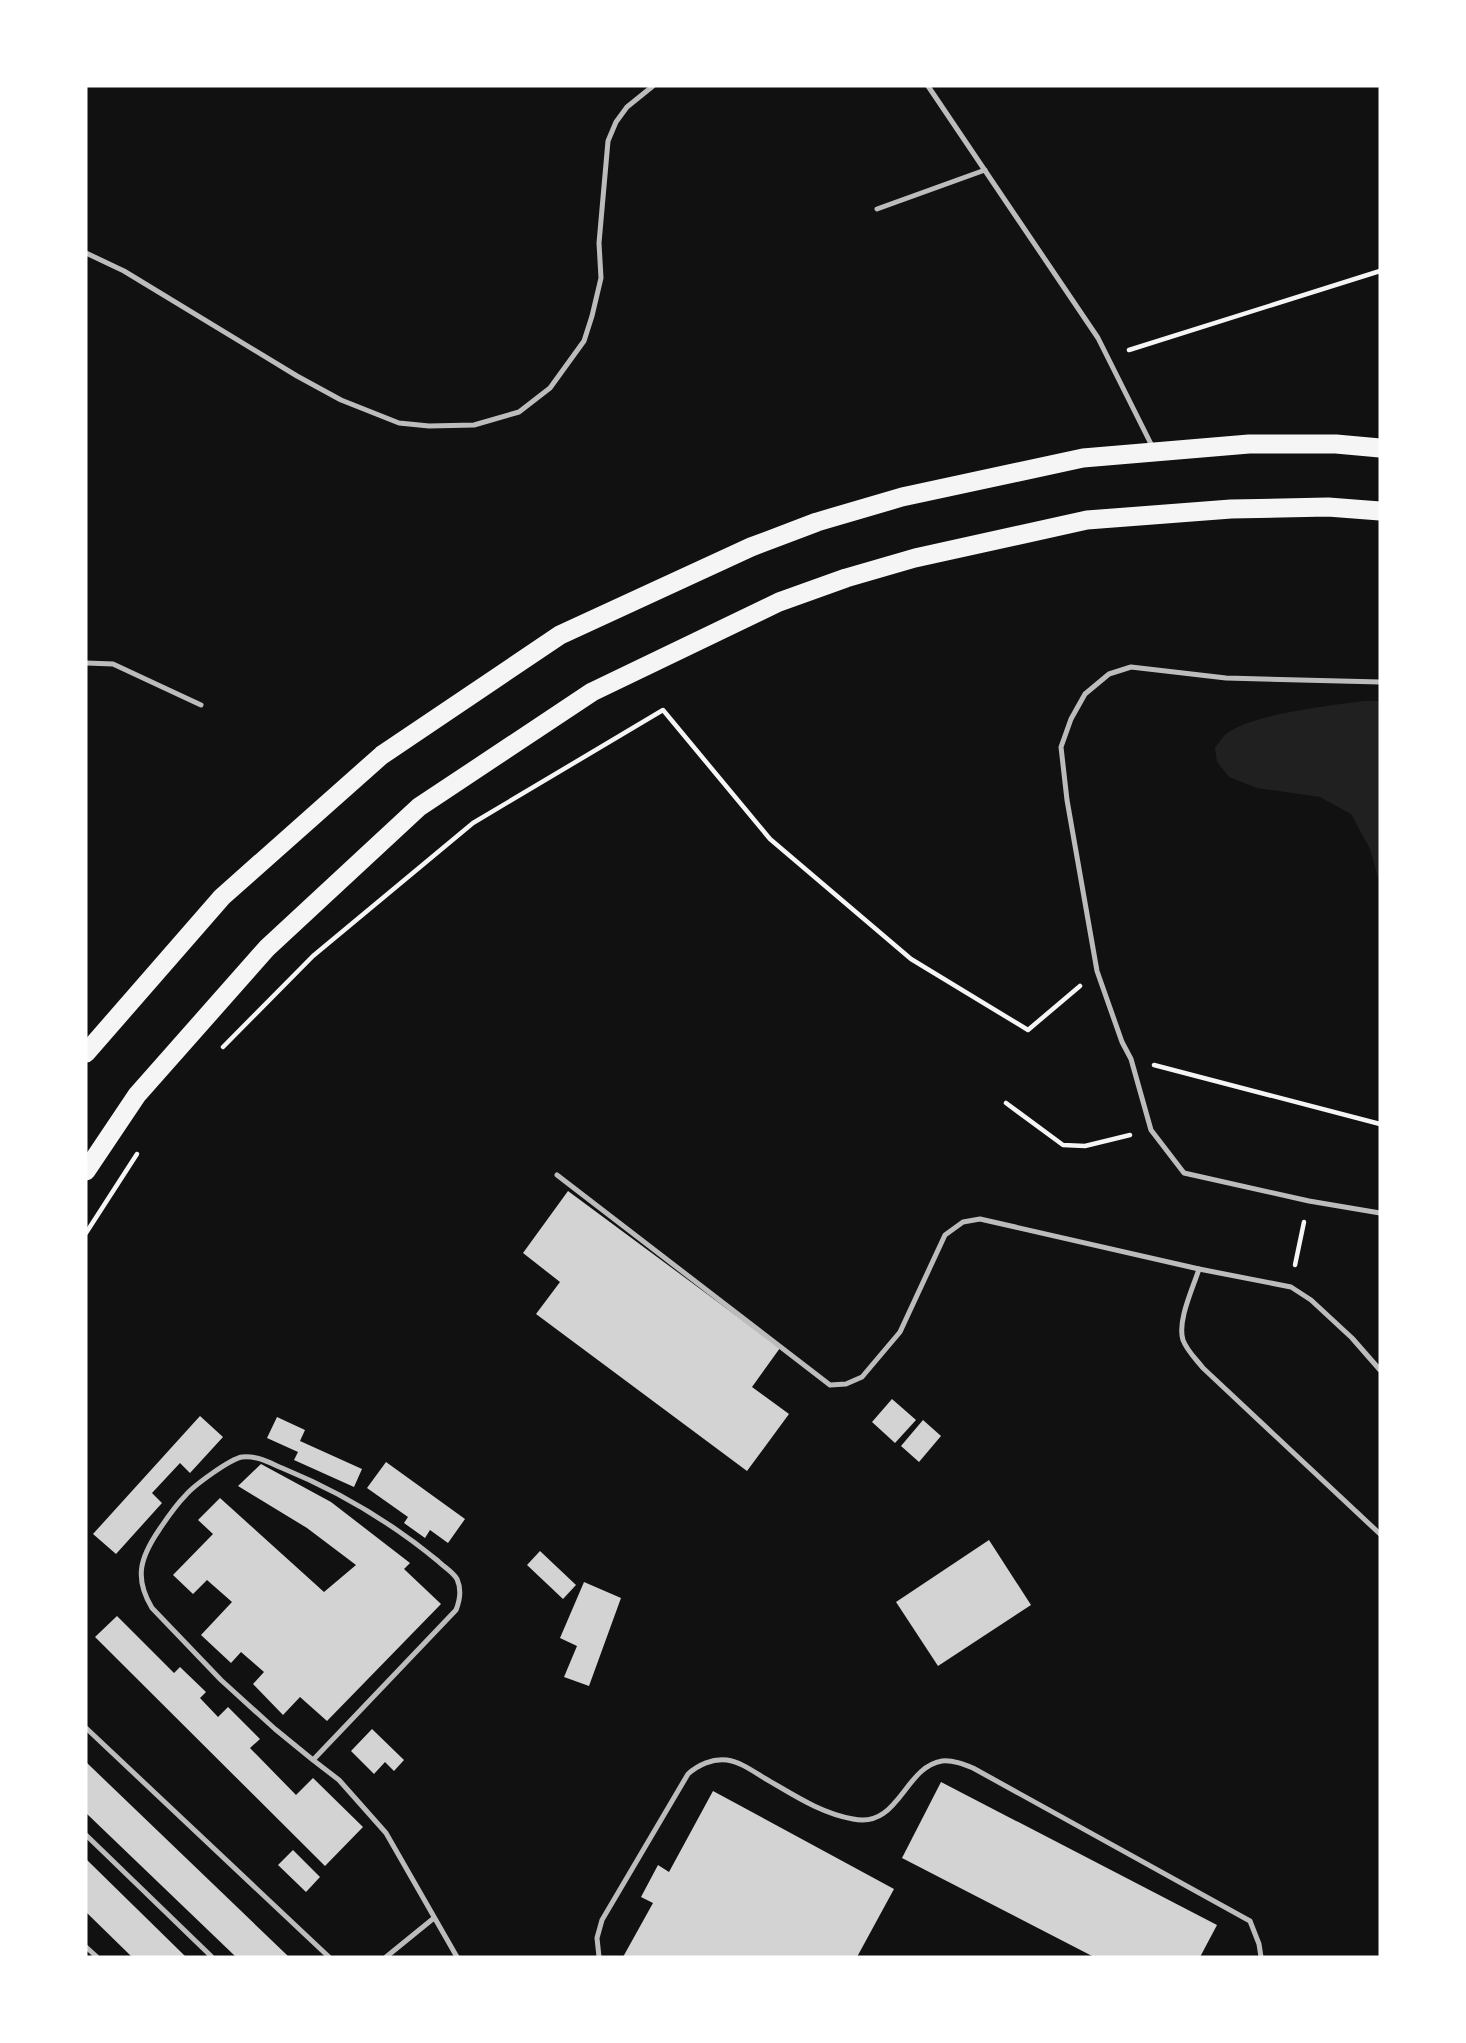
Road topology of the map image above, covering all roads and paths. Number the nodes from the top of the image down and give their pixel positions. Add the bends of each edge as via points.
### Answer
1 (653, 86) edge
2 (928, 86) edge
3 (985, 170) junction
4 (877, 209) dead end
5 (86, 253) edge
6 (1380, 271) edge
7 (1108, 356) junction
8 (1380, 448) edge
9 (1154, 451) junction
10 (1380, 511) edge
11 (86, 663) edge
12 (1380, 682) edge
13 (201, 705) dead end
14 (1097, 971) junction
15 (220, 1050) dead end
16 (86, 1053) edge
17 (1131, 1059) junction
18 (1006, 1103) dead end
19 (1380, 1124) edge
20 (1151, 1130) junction
21 (138, 1152) dead end
22 (86, 1171) edge
23 (557, 1175) dead end
24 (1309, 1201) junction
25 (1380, 1213) edge
26 (86, 1233) edge
27 (1199, 1269) junction
28 (1291, 1287) junction
29 (1380, 1370) edge
30 (1380, 1534) edge
31 (86, 1728) edge
32 (313, 1759) junction
33 (86, 1835) edge
34 (434, 1918) junction
35 (86, 1947) edge
36 (97, 1957) edge
37 (212, 1957) edge
38 (329, 1957) edge
39 (386, 1957) edge
40 (457, 1957) edge
41 (599, 1957) edge
42 (1261, 1957) edge

1 - 5 lane via 627,107 608,141 598,243 601,278 583,341 550,388 519,412 474,425 399,423 296,376 124,271
2 - 3 lane
3 - 4 lane
3 - 7 lane
6 - 7 path
7 - 9 lane
8 - 9 highway via 1249,444
9 - 16 highway via 1083,458 902,497 817,522 751,547 560,635 362,772 222,897
10 - 22 highway via 1231,509 1087,520 915,558 779,602 592,692 419,807 267,948 137,1095
11 - 13 lane via 113,664
12 - 14 lane via 1226,678 1132,667 1109,674 1085,694 1061,747
14 - 15 path via 1028,1030 911,959 771,839 663,710 473,822 313,956
14 - 17 lane
17 - 19 path
17 - 20 lane
18 - 20 path via 1063,1145 1085,1146
20 - 24 lane via 1184,1173
21 - 26 path
23 - 27 lane via 830,1385 862,1377 900,1332 945,1235 963,1222 980,1219
24 - 25 lane
24 - 28 path
27 - 28 lane
27 - 30 lane via 1181,1323 1190,1353
28 - 29 lane via 1352,1338
31 - 38 lane
32 - 32 lane via 456,1610 460,1588 455,1576 415,1542 348,1499 287,1470 242,1457 186,1494 154,1538 143,1561 140,1583 152,1608 221,1680
32 - 34 lane via 339,1780 386,1833
33 - 37 lane
34 - 39 lane
34 - 40 lane
35 - 36 lane
41 - 42 lane via 597,1937 602,1920 688,1774 697,1766 727,1760 819,1810 871,1821 883,1816 927,1766 956,1762 1250,1921

